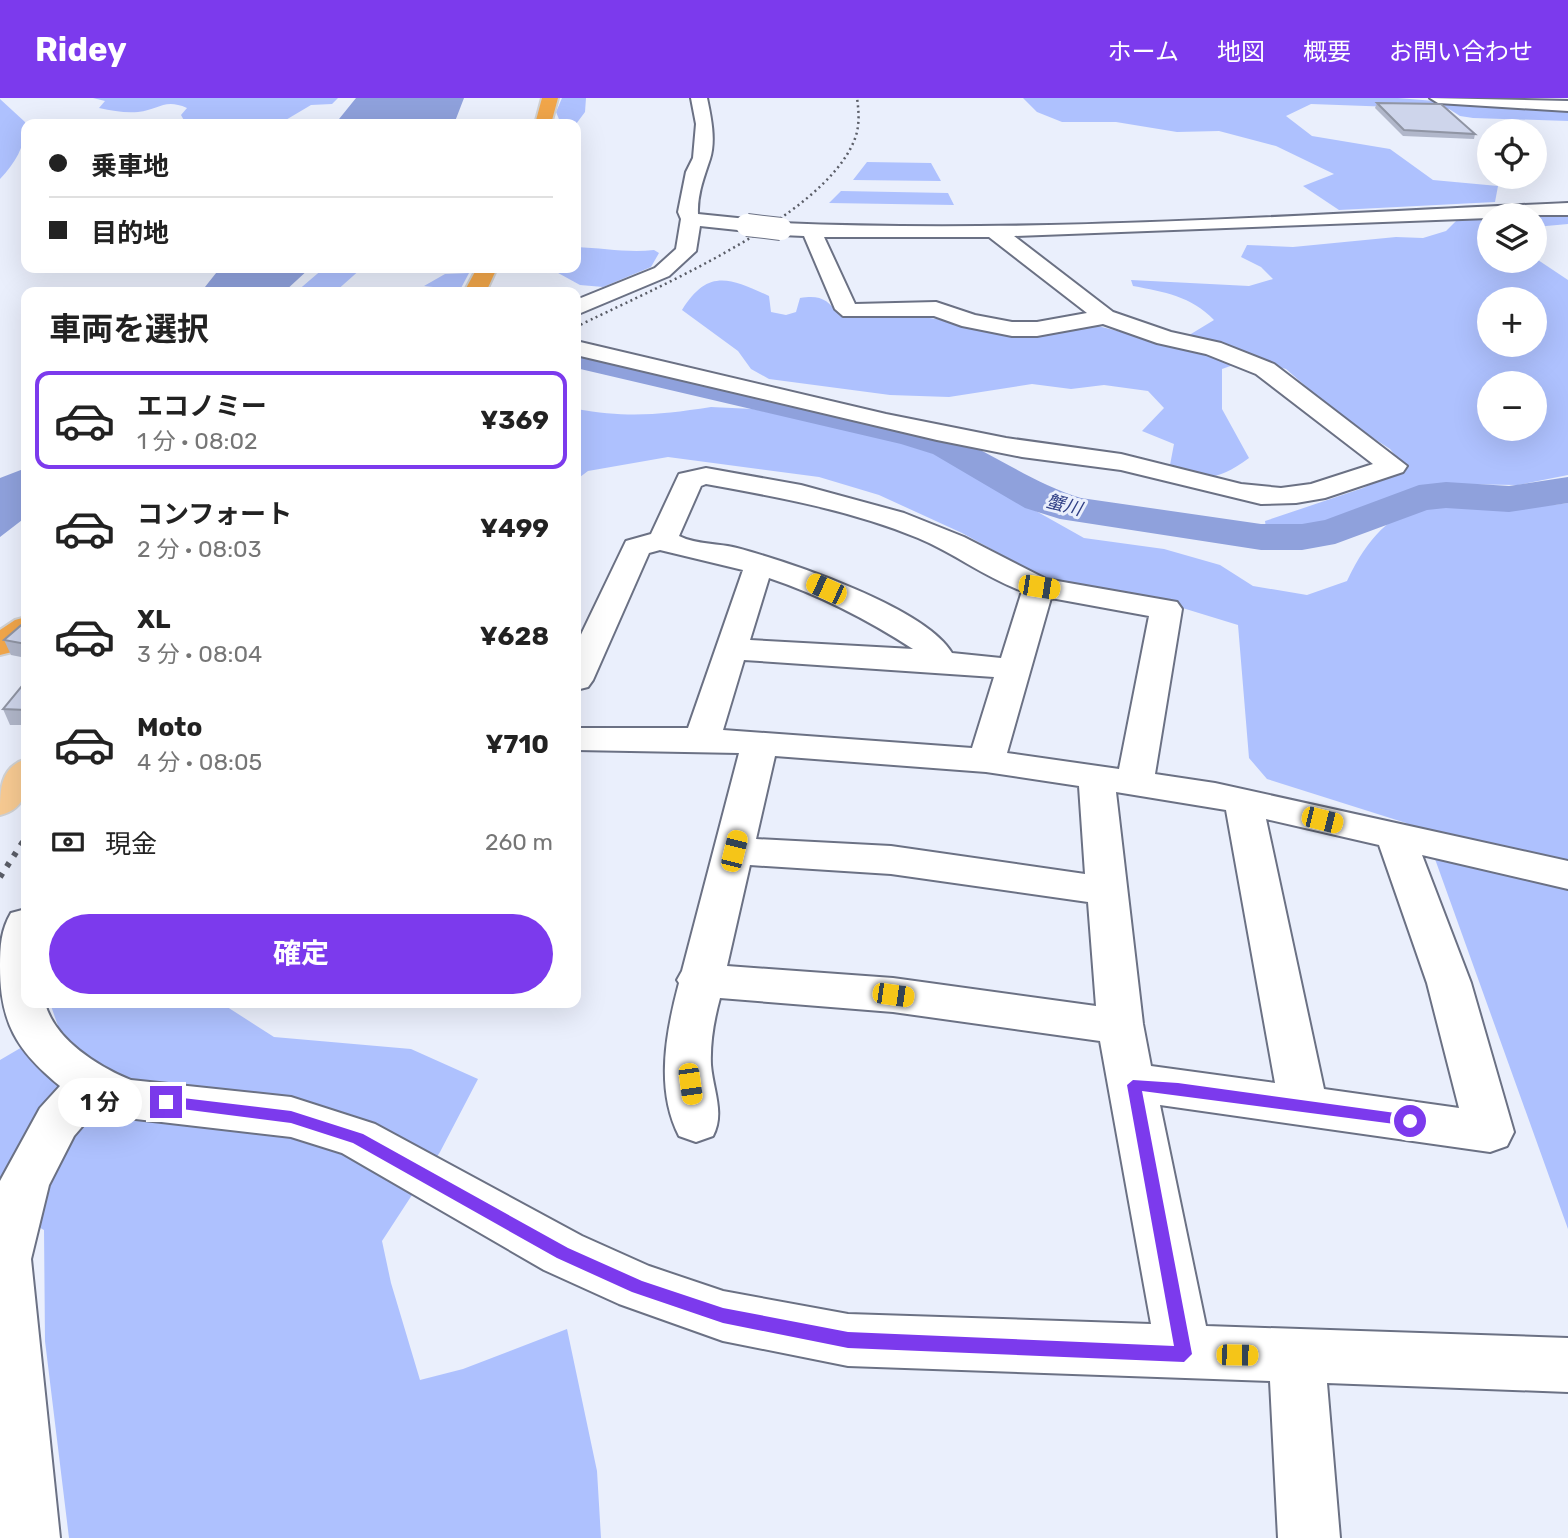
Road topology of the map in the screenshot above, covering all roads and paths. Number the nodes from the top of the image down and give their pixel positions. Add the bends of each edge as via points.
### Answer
1 (550, 98) edge
2 (699, 98) edge
3 (1438, 98) edge
4 (1568, 106) edge
5 (544, 119) edge
6 (1568, 209) edge
7 (691, 219) junction
8 (815, 231) junction
9 (993, 231) junction
10 (581, 306) edge
11 (1105, 317) junction
12 (581, 349) edge
13 (663, 540) junction
14 (762, 566) junction
15 (1039, 587) junction
16 (21, 630) edge
17 (0, 645) edge
18 (732, 649) junction
19 (940, 661) junction
20 (581, 669) edge
21 (1012, 669) junction
22 (581, 739) edge
23 (702, 739) junction
24 (760, 743) junction
25 (986, 761) junction
26 (21, 777) edge
27 (1117, 780) junction
28 (1246, 802) junction
29 (0, 803) edge
30 (1399, 839) junction
31 (734, 851) junction
32 (1568, 875) edge
33 (1105, 891) junction
34 (21, 946) edge
35 (699, 980) junction
36 (21, 992) edge
37 (24, 1008) edge
38 (1120, 1024) junction
39 (90, 1084) junction
40 (1133, 1085) junction
41 (1303, 1104) junction
42 (696, 1122) dead end
43 (1184, 1354) junction
44 (1291, 1357) junction
45 (1568, 1365) edge
46 (29, 1538) edge
47 (1309, 1538) edge

1 - 5 highway
2 - 7 street via 704,124 702,159 695,172 688,212
3 - 4 street
6 - 9 street
7 - 8 street, bridge
7 - 10 street via 686,251 676,263
8 - 9 street
8 - 11 street via 846,309 851,311 936,309 1012,329
9 - 11 street
11 - 12 street via 1165,338 1213,348 1265,369 1393,466 1308,495 1247,492 1131,464 929,431
13 - 14 street
13 - 15 street via 689,481 706,476 775,487 873,512 955,543
13 - 20 street via 637,547
14 - 18 street via 755,574
14 - 19 street via 806,580 886,617 932,647
15 - 21 street
15 - 27 street via 1166,609
16 - 17 highway
18 - 19 street
18 - 23 street
19 - 21 street
21 - 25 street
22 - 23 street
23 - 24 street
24 - 25 street
24 - 31 street
25 - 27 street
26 - 29 main road
27 - 28 street
27 - 33 street via 1097,789
28 - 30 street
28 - 41 street
30 - 32 street
30 - 41 street via 1449,983 1490,1132
31 - 33 street via 891,860
31 - 35 street
33 - 38 street
34 - 36 street via 16,968
35 - 38 street via 893,995
35 - 42 street via 688,1064
37 - 39 street via 55,1056
38 - 40 street
39 - 43 street via 127,1099 291,1117 358,1139 563,1253 638,1287 723,1316 848,1340
39 - 46 street via 57,1122 24,1183 5,1259
40 - 41 street
40 - 43 street
43 - 44 street
44 - 45 street
44 - 47 street via 1301,1391

